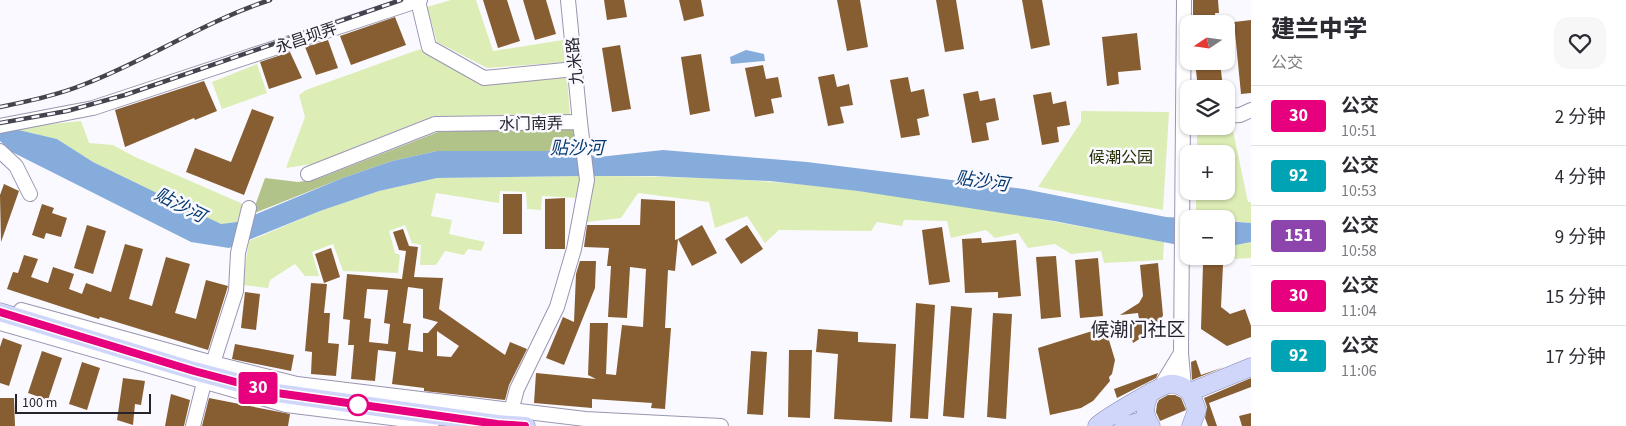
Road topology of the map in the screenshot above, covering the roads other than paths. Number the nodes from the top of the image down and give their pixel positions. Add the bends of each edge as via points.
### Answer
1 (419, 0) edge
2 (568, 0) edge
3 (1184, 0) edge
4 (575, 69) junction
5 (1185, 80) edge
6 (1251, 110) edge
7 (1235, 115) edge
8 (580, 122) junction
9 (4, 125) edge
10 (1185, 135) edge
11 (0, 151) edge
12 (308, 174) dead end
13 (30, 194) dead end
14 (249, 208) dead end
15 (0, 304) edge
16 (0, 312) edge
17 (0, 323) edge
18 (1181, 353) junction
19 (1251, 367) edge
20 (208, 374) junction
21 (1156, 389) junction
22 (1187, 390) junction
23 (511, 411) junction
24 (193, 426) edge
25 (454, 426) edge
26 (526, 426) edge
27 (721, 426) edge
28 (1097, 426) edge
29 (1124, 426) edge
30 (1150, 426) edge
31 (1191, 426) edge

1 - 4 street, 永昌坝弄 via 429,47 484,78
1 - 9 street, 永昌坝弄 via 93,108
2 - 4 street, 九米路
3 - 5 street
4 - 8 street, 九米路
6 - 7 street
8 - 12 street, 水门南弄 via 435,124
8 - 23 street, 水门南弄 via 586,180 576,239 557,307 517,389
10 - 18 street
11 - 13 street via 16,166
14 - 20 street via 238,253 236,291
15 - 20 street
16 - 20 main road
17 - 20 street
18 - 21 street
18 - 22 street
19 - 22 main road
20 - 23 street
20 - 24 street
20 - 25 street via 286,405
20 - 26 main road via 299,397
21 - 22 main road via 1176,384
21 - 28 main road via 1104,418
21 - 30 main road via 1145,406
22 - 31 main road via 1197,410
23 - 27 street via 585,420
29 - 30 main road via 1139,422

